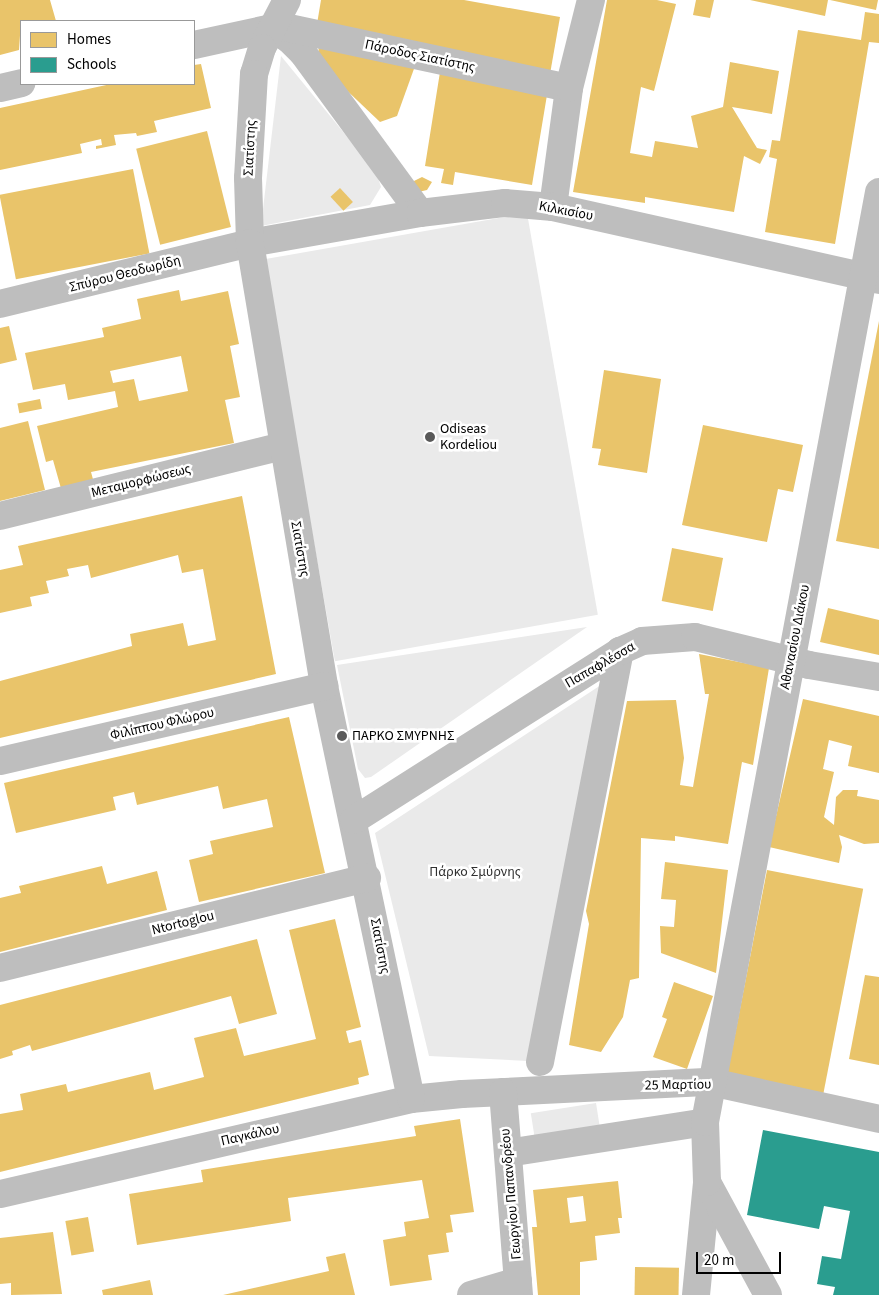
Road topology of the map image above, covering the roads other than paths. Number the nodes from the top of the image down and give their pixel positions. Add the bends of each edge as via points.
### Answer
1 (287, 0) edge
2 (591, 0) edge
3 (272, 28) junction
4 (195, 46) edge
5 (20, 83) edge
6 (0, 88) edge
7 (569, 88) junction
8 (879, 192) edge
9 (553, 207) junction
10 (420, 214) junction
11 (250, 243) junction
12 (871, 278) edge
13 (0, 304) edge
14 (282, 446) junction
15 (0, 516) edge
16 (620, 651) junction
17 (790, 660) junction
18 (879, 677) edge
19 (324, 686) junction
20 (0, 762) edge
21 (354, 820) junction
22 (367, 878) junction
23 (0, 968) edge
24 (540, 1062) dead end
25 (710, 1082) junction
26 (503, 1092) junction
27 (412, 1099) junction
28 (879, 1119) edge
29 (704, 1122) junction
30 (508, 1153) junction
31 (707, 1182) junction
32 (0, 1194) edge
33 (518, 1288) edge
34 (471, 1295) edge
35 (696, 1295) edge
36 (768, 1295) edge

1 - 3 street, Σιατίστης
2 - 7 street
3 - 4 street, Πάροδος Σιατίστης
3 - 7 street, Πάροδος Σιατίστης via 303,30
3 - 10 street via 300,49
3 - 11 street, Σιατίστης via 257,60 252,88 248,187
5 - 6 street
7 - 9 street
8 - 12 street, Αθανασίου Διάκου
9 - 10 street, Κιλκισίου via 505,203
9 - 12 street, Κιλκισίου
10 - 11 street, Κιλκισίου
11 - 13 street, Σπύρου Θεοδωρίδη
11 - 14 street, Σιατίστης
12 - 17 street, Αθανασίου Διάκου
14 - 15 street, Μεταμορφώσεως
14 - 19 street, Σιατίστης
16 - 17 street, Παπαφλέσσα via 642,641 695,637
16 - 21 street, Παπαφλέσσα
16 - 24 street
17 - 18 street, Παπαφλέσσα
17 - 25 street, Αθανασίου Διάκου
19 - 20 street, Φιλίππου Φλώρου
19 - 21 street, Σιατίστης
21 - 22 street, Σιατίστης
22 - 23 street, Ntortoglou
22 - 27 street, Σιατίστης
25 - 26 street, 25 Μαρτίου
25 - 28 street, 25 Μαρτίου
25 - 29 street, Αθανασίου Διάκου
26 - 27 street, Παγκάλου
26 - 30 street, Γεωργίου Παπανδρέου
27 - 32 street, Παγκάλου
29 - 30 street
29 - 31 street, Αθανασίου Διάκου
30 - 33 street, Γεωργίου Παπανδρέου
31 - 35 street, Αθανασίου Διάκου
31 - 36 street
33 - 34 street

